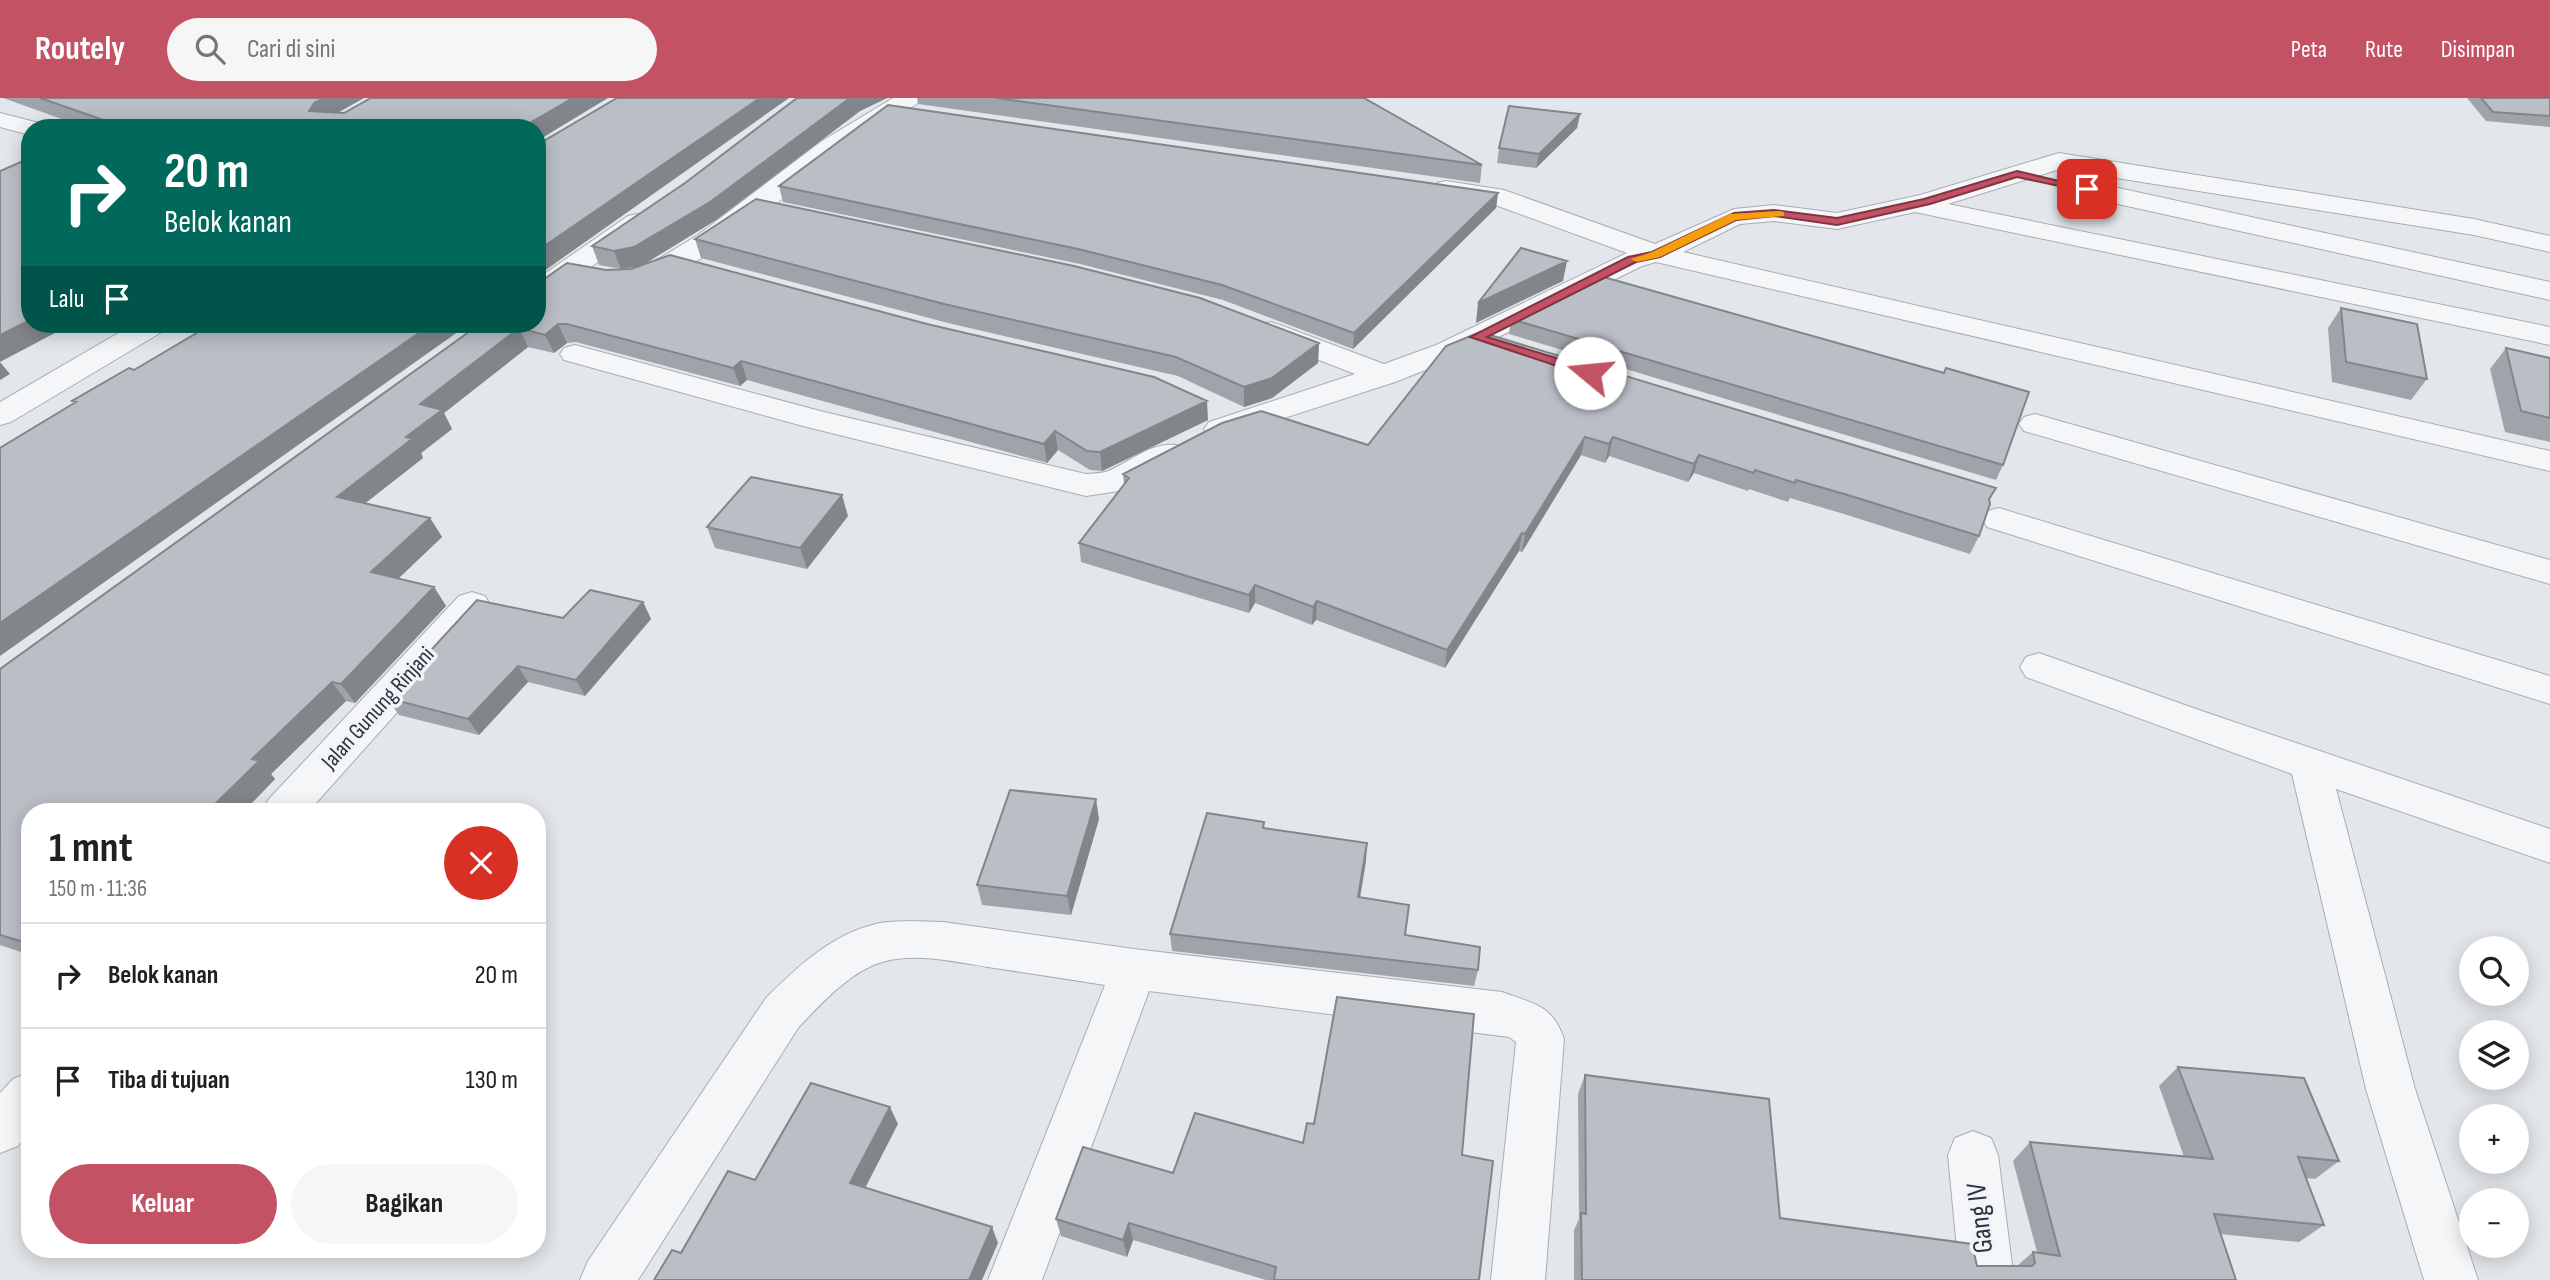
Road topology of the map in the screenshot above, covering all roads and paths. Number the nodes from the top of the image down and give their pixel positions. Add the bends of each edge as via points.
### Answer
1 (918, 106) edge
2 (0, 120) edge
3 (21, 126) edge
4 (2017, 174) junction
5 (1416, 185) edge
6 (1913, 205) junction
7 (755, 206) junction
8 (660, 207) edge
9 (792, 214) edge
10 (2550, 244) edge
11 (1656, 254) junction
12 (674, 262) junction
13 (714, 273) edge
14 (550, 278) edge
15 (2550, 291) edge
16 (1250, 323) edge
17 (140, 333) edge
18 (2550, 336) edge
19 (1476, 337) junction
20 (1514, 349) edge
21 (575, 354) dead end
22 (1384, 375) junction
23 (1210, 406) dead end
24 (0, 415) edge
25 (1241, 421) junction
26 (2035, 424) dead end
27 (2550, 461) edge
28 (2000, 519) dead end
29 (2550, 572) edge
30 (472, 605) edge
31 (2039, 667) dead end
32 (2550, 690) edge
33 (2310, 765) junction
34 (291, 803) edge
35 (2550, 846) edge
36 (1134, 969) junction
37 (21, 1105) edge
38 (0, 1129) edge
39 (1973, 1156) dead end
40 (607, 1280) edge
41 (1015, 1280) edge
42 (1518, 1280) edge
43 (1987, 1280) edge
44 (2451, 1280) edge

1 - 7 street via 886,109
2 - 3 street
4 - 6 street
4 - 10 street via 2059,161 2474,227
4 - 15 street
5 - 11 street via 1495,196
6 - 11 street via 1837,221 1774,213 1734,216
6 - 18 street
7 - 9 street
7 - 12 street
8 - 14 street
11 - 19 street via 1632,260
11 - 27 street
12 - 13 street
12 - 14 street via 650,275 621,280
16 - 22 street
17 - 24 street
19 - 20 street
19 - 22 street
21 - 25 street via 1086,485 1112,482
22 - 25 street
23 - 25 street
26 - 29 street
28 - 32 street
30 - 34 street, Jalan Gunung Rinjani
31 - 33 street
33 - 35 street
33 - 44 street via 2367,1009
36 - 40 street via 932,941 876,943 841,961 782,1013
36 - 41 street
36 - 42 street via 1502,1013 1537,1030 1538,1077
37 - 38 street
39 - 43 street, Gang IV

